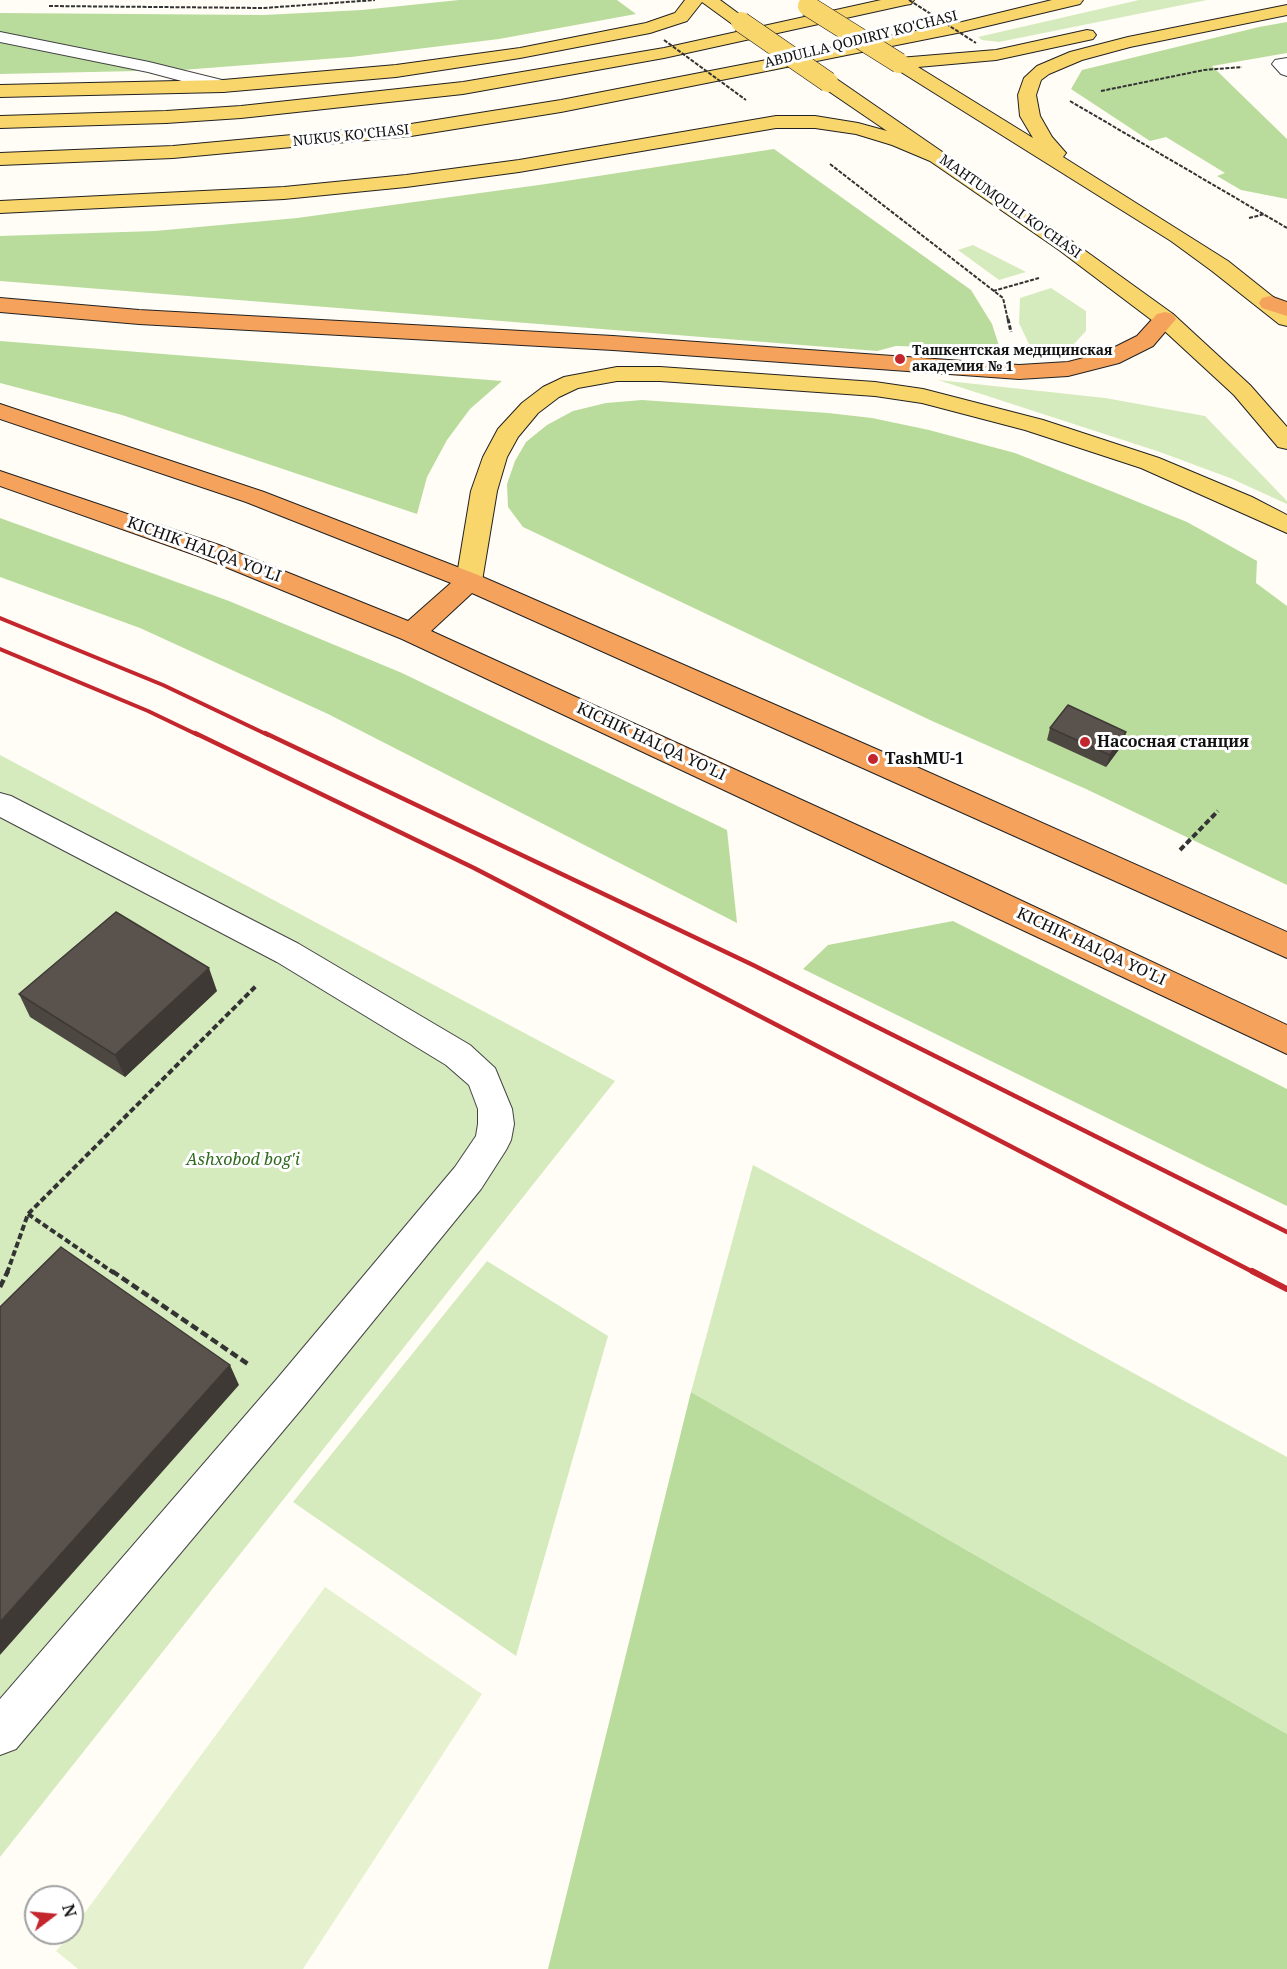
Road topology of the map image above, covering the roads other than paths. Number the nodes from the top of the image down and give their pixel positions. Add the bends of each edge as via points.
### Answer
1 (694, 0) edge
2 (710, 0) edge
3 (907, 0) edge
4 (1024, 0) edge
5 (1074, 0) edge
6 (1256, 0) edge
7 (803, 3) edge
8 (1287, 10) edge
9 (0, 37) edge
10 (899, 63) junction
11 (699, 79) junction
12 (223, 86) junction
13 (0, 91) edge
14 (0, 122) edge
15 (937, 157) junction
16 (0, 159) edge
17 (1074, 172) junction
18 (0, 207) edge
19 (1281, 304) edge
20 (0, 305) edge
21 (1165, 319) junction
22 (1287, 319) edge
23 (0, 411) edge
24 (1287, 442) edge
25 (0, 478) edge
26 (1287, 525) edge
27 (469, 581) junction
28 (412, 633) junction
29 (0, 804) edge
30 (1287, 946) edge
31 (1287, 1040) edge
32 (0, 1733) edge

1 - 12 main road via 687,12 673,21 586,41 396,71
2 - 15 main road, MAHTUMQULI KO'CHASI, bridge
3 - 14 main road, ABDULLA QODIRIY KO'CHASI via 664,46 522,79 316,105 166,117
4 - 11 main road, ABDULLA QODIRIY KO'CHASI
5 - 11 main road via 962,27
6 - 10 main road via 996,55
7 - 10 main road, bridge
8 - 17 main road via 1128,42 1043,70 1033,78 1027,95 1030,116 1044,140
9 - 12 lane
10 - 17 main road
11 - 16 main road, NUKUS KO'CHASI via 411,130 173,152
12 - 13 main road
15 - 18 main road via 858,129 815,122 776,122 406,181 241,196
15 - 21 main road, MAHTUMQULI KO'CHASI via 1090,262
17 - 19 main road
19 - 22 main road
20 - 21 highway via 1019,372 1068,369 1111,358 1145,341
21 - 24 main road, MAHTUMQULI KO'CHASI via 1242,390
23 - 27 highway via 255,496
25 - 28 highway, KICHIK HALQA YO'LI via 210,551
26 - 27 main road via 1207,486 1150,464 950,402 875,389 618,374 561,387 530,408 511,429 495,458 484,491
27 - 28 highway
27 - 30 highway
28 - 31 highway, KICHIK HALQA YO'LI
29 - 32 lane via 288,953 472,1066 491,1093 496,1124 493,1140 468,1178

